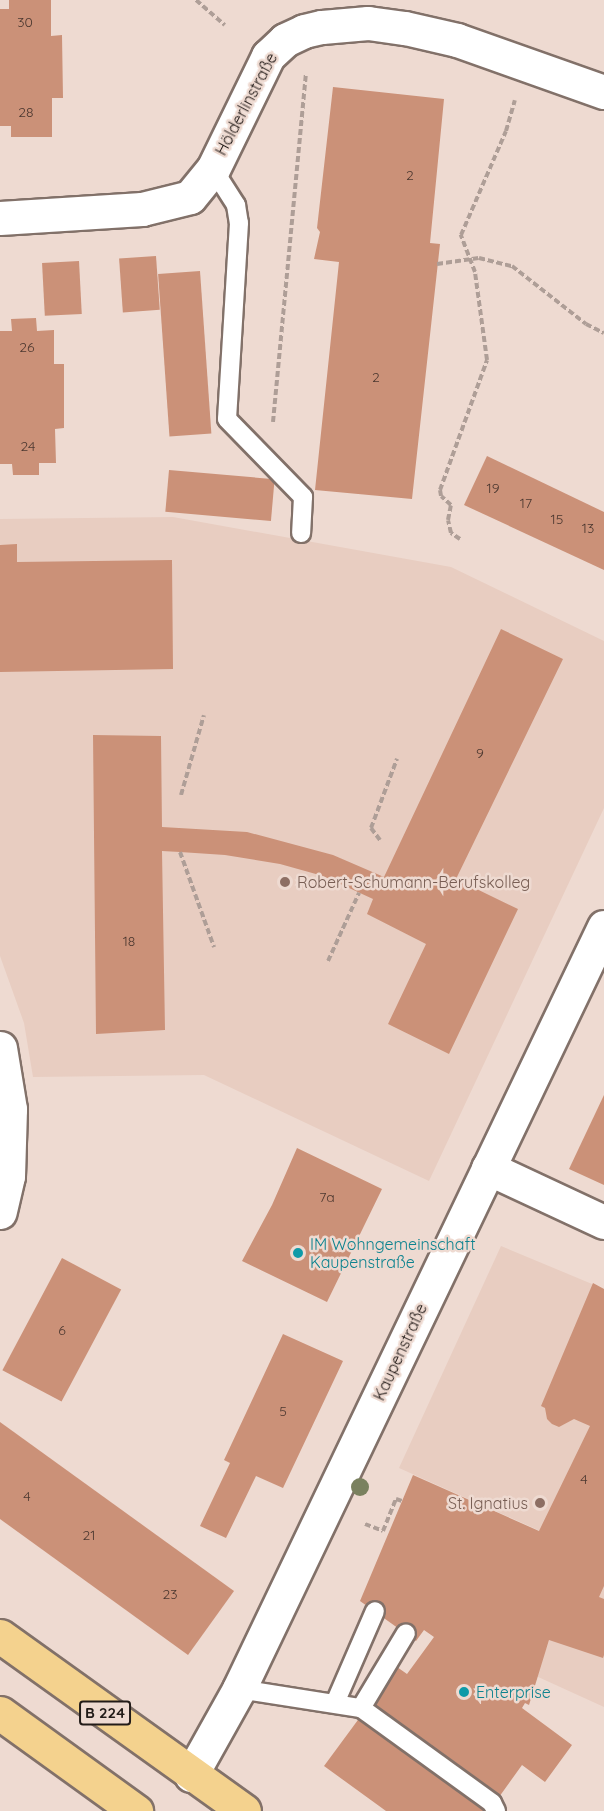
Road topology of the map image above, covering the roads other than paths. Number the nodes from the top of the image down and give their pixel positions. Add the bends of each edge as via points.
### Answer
1 (604, 92) edge
2 (213, 169) junction
3 (0, 218) edge
4 (301, 533) dead end
5 (604, 927) edge
6 (0, 1048) edge
7 (488, 1168) junction
8 (0, 1212) edge
9 (604, 1222) edge
10 (375, 1611) dead end
11 (406, 1633) dead end
12 (0, 1636) edge
13 (238, 1689) junction
14 (335, 1703) junction
15 (361, 1708) junction
16 (0, 1713) edge
17 (191, 1775) junction
18 (136, 1811) edge
19 (244, 1811) edge
20 (496, 1811) edge

1 - 2 street, Hölderlinstraße via 457,40 390,25 343,23 304,31 285,40 268,56
2 - 3 street, Hölderlinstraße via 189,197 164,205
2 - 4 lane via 236,205 239,223 227,418 303,497
5 - 7 street, Kaupenstraße
6 - 8 street via 10,1109 8,1176
7 - 9 street
7 - 13 street, Kaupenstraße
10 - 14 lane
11 - 15 lane
12 - 17 main road, B 224
13 - 14 lane
13 - 17 street, Kaupenstraße
14 - 15 lane
15 - 20 lane via 492,1803
16 - 18 main road
17 - 19 main road, B 224

